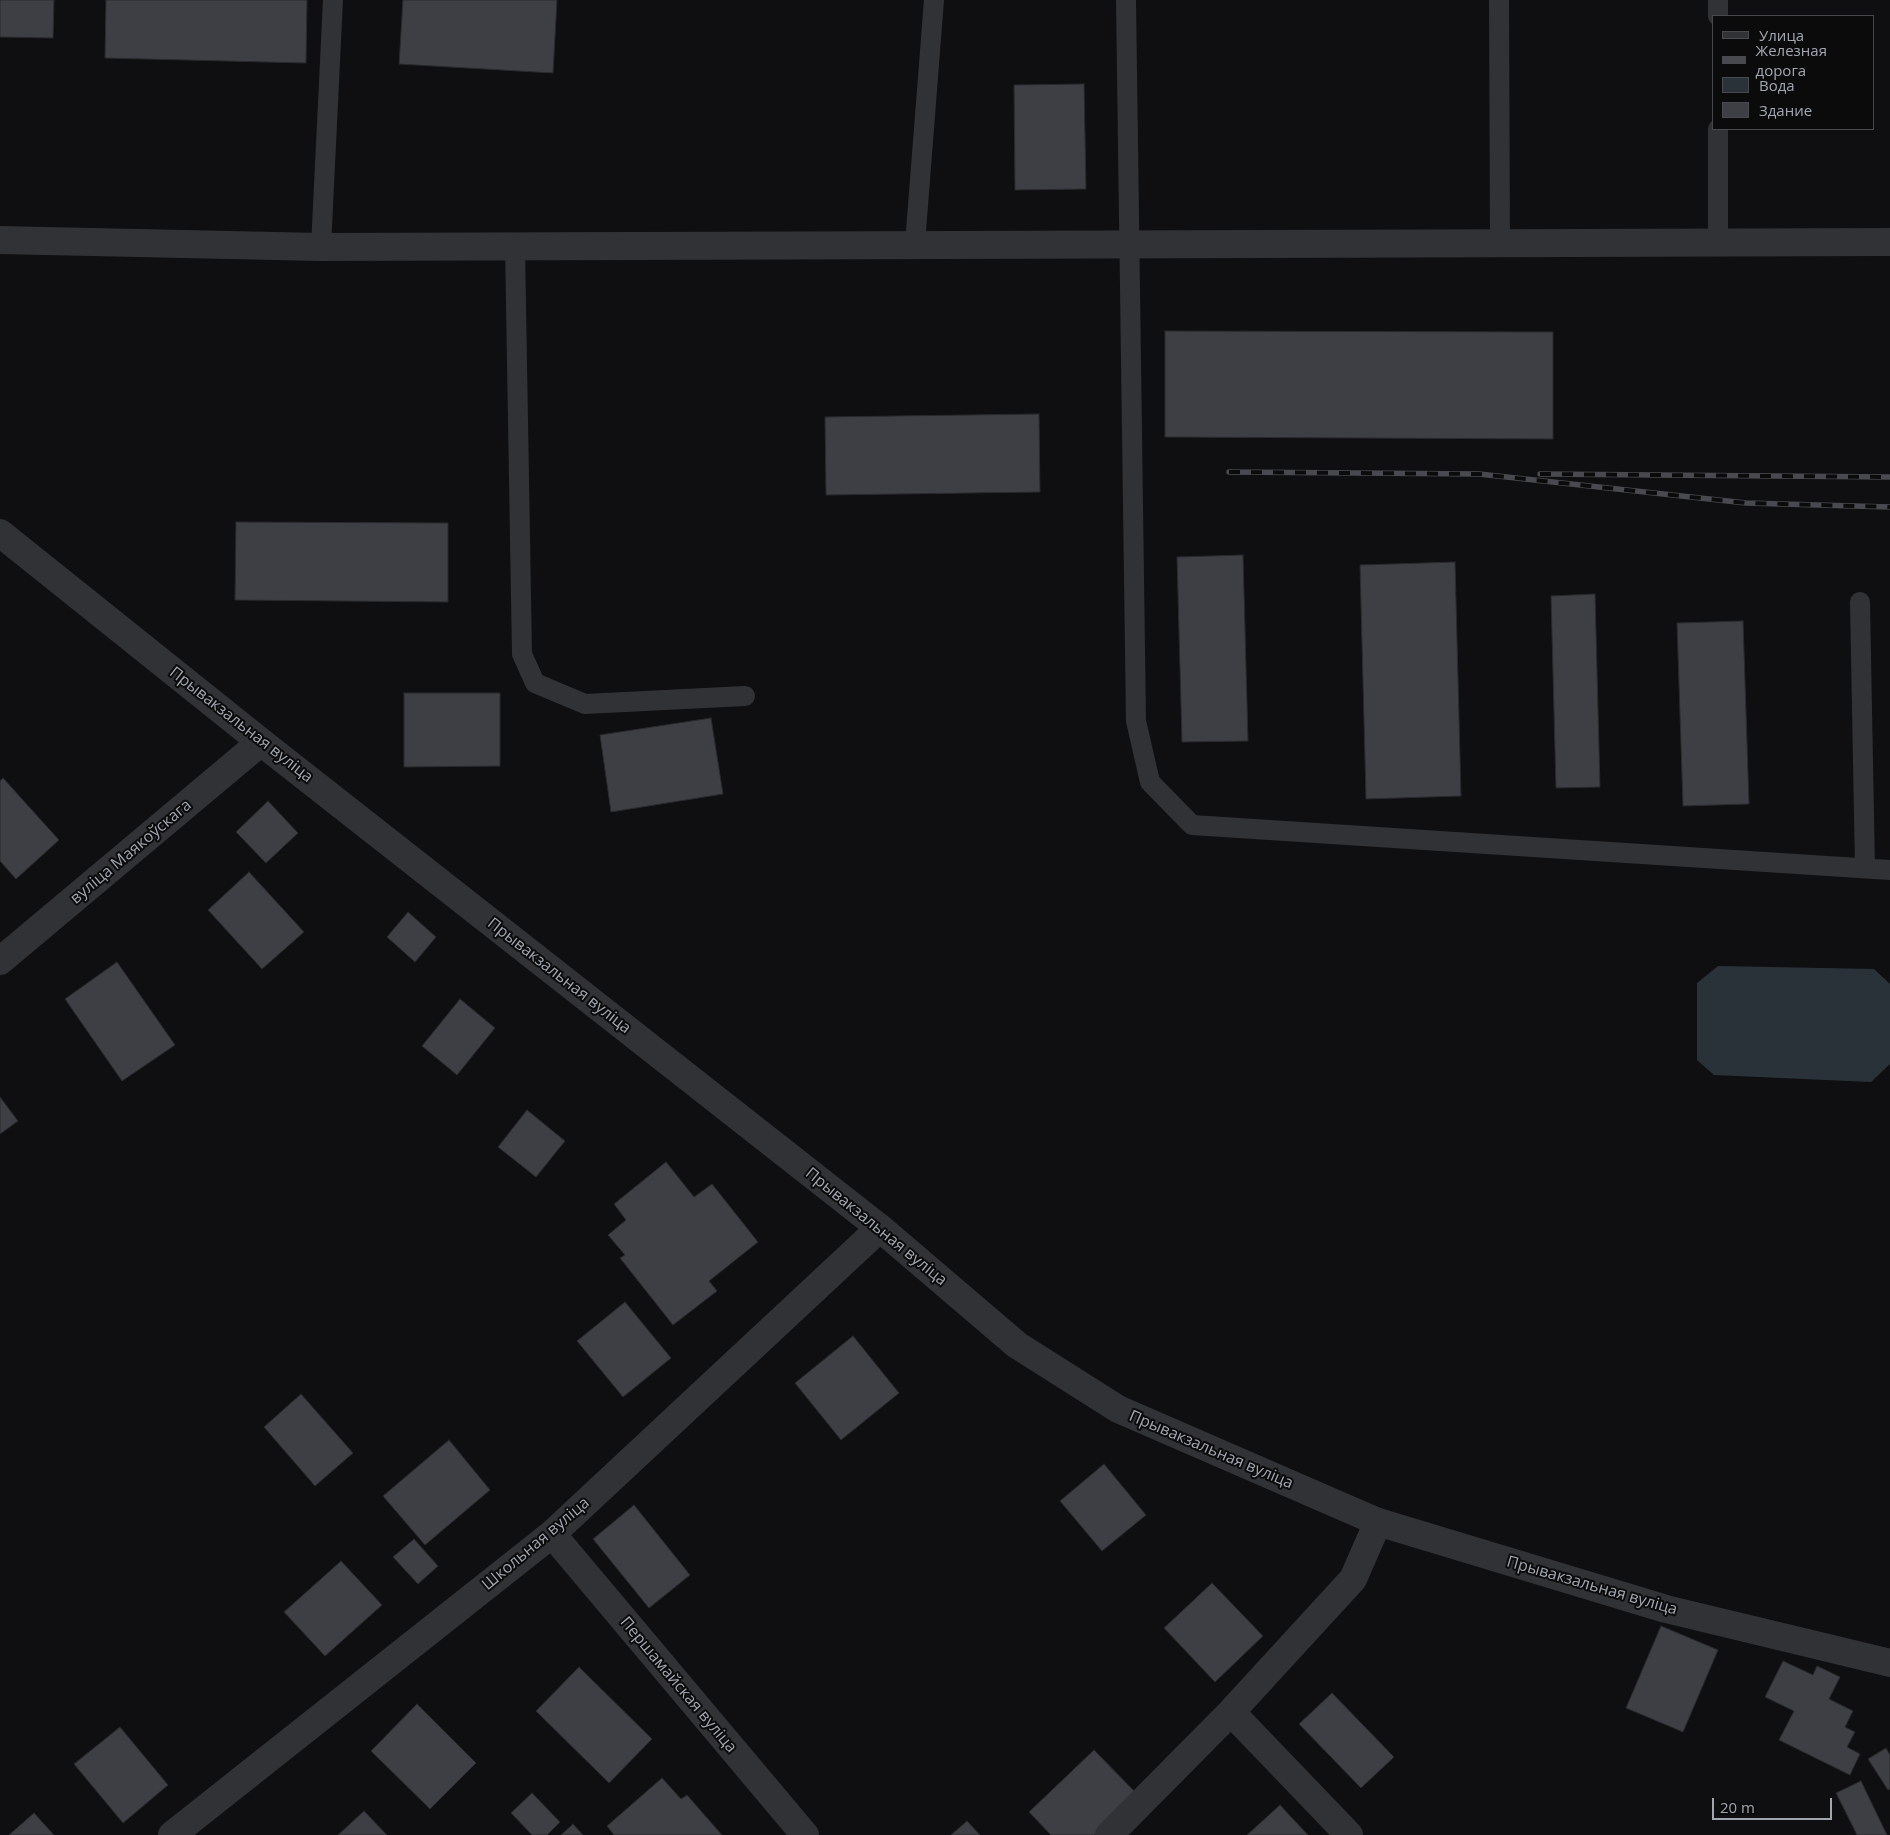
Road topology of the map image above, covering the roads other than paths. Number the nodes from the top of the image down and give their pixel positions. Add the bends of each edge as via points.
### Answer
1 (333, 0) edge
2 (934, 0) edge
3 (1126, 0) edge
4 (1498, 0) edge
5 (1718, 0) edge
6 (1718, 15) edge
7 (1718, 130) edge
8 (0, 240) edge
9 (1890, 242) edge
10 (1500, 243) junction
11 (1718, 243) junction
12 (915, 244) junction
13 (1129, 244) junction
14 (515, 246) junction
15 (321, 247) junction
16 (0, 532) edge
17 (1860, 602) dead end
18 (745, 696) dead end
19 (261, 742) junction
20 (1865, 868) junction
21 (1890, 870) edge
22 (0, 961) edge
23 (880, 1228) junction
24 (1378, 1522) junction
25 (552, 1534) junction
26 (1890, 1663) edge
27 (1231, 1712) junction
28 (182, 1832) edge
29 (805, 1835) edge
30 (1109, 1835) edge
31 (1349, 1835) edge

1 - 15 lane
2 - 12 lane
3 - 13 lane
4 - 10 lane
5 - 6 lane
7 - 11 lane
8 - 15 street
9 - 11 street
10 - 11 street
10 - 13 street
12 - 13 street
12 - 14 street
13 - 20 lane via 1136,721 1150,782 1192,825
14 - 15 street
14 - 18 lane via 522,654 534,683 585,704
16 - 19 street, Прывакзальная вуліца
17 - 20 lane
19 - 22 street, вуліца Маякоўскага
19 - 23 street, Прывакзальная вуліца
20 - 21 lane
23 - 24 street, Прывакзальная вуліца via 1017,1345 1118,1409
23 - 25 street, Школьная вуліца
24 - 26 street, Прывакзальная вуліца via 1666,1609
24 - 27 street via 1353,1579
25 - 28 street, Школьная вуліца
25 - 29 street, Першамайская вуліца
27 - 30 street
27 - 31 street

